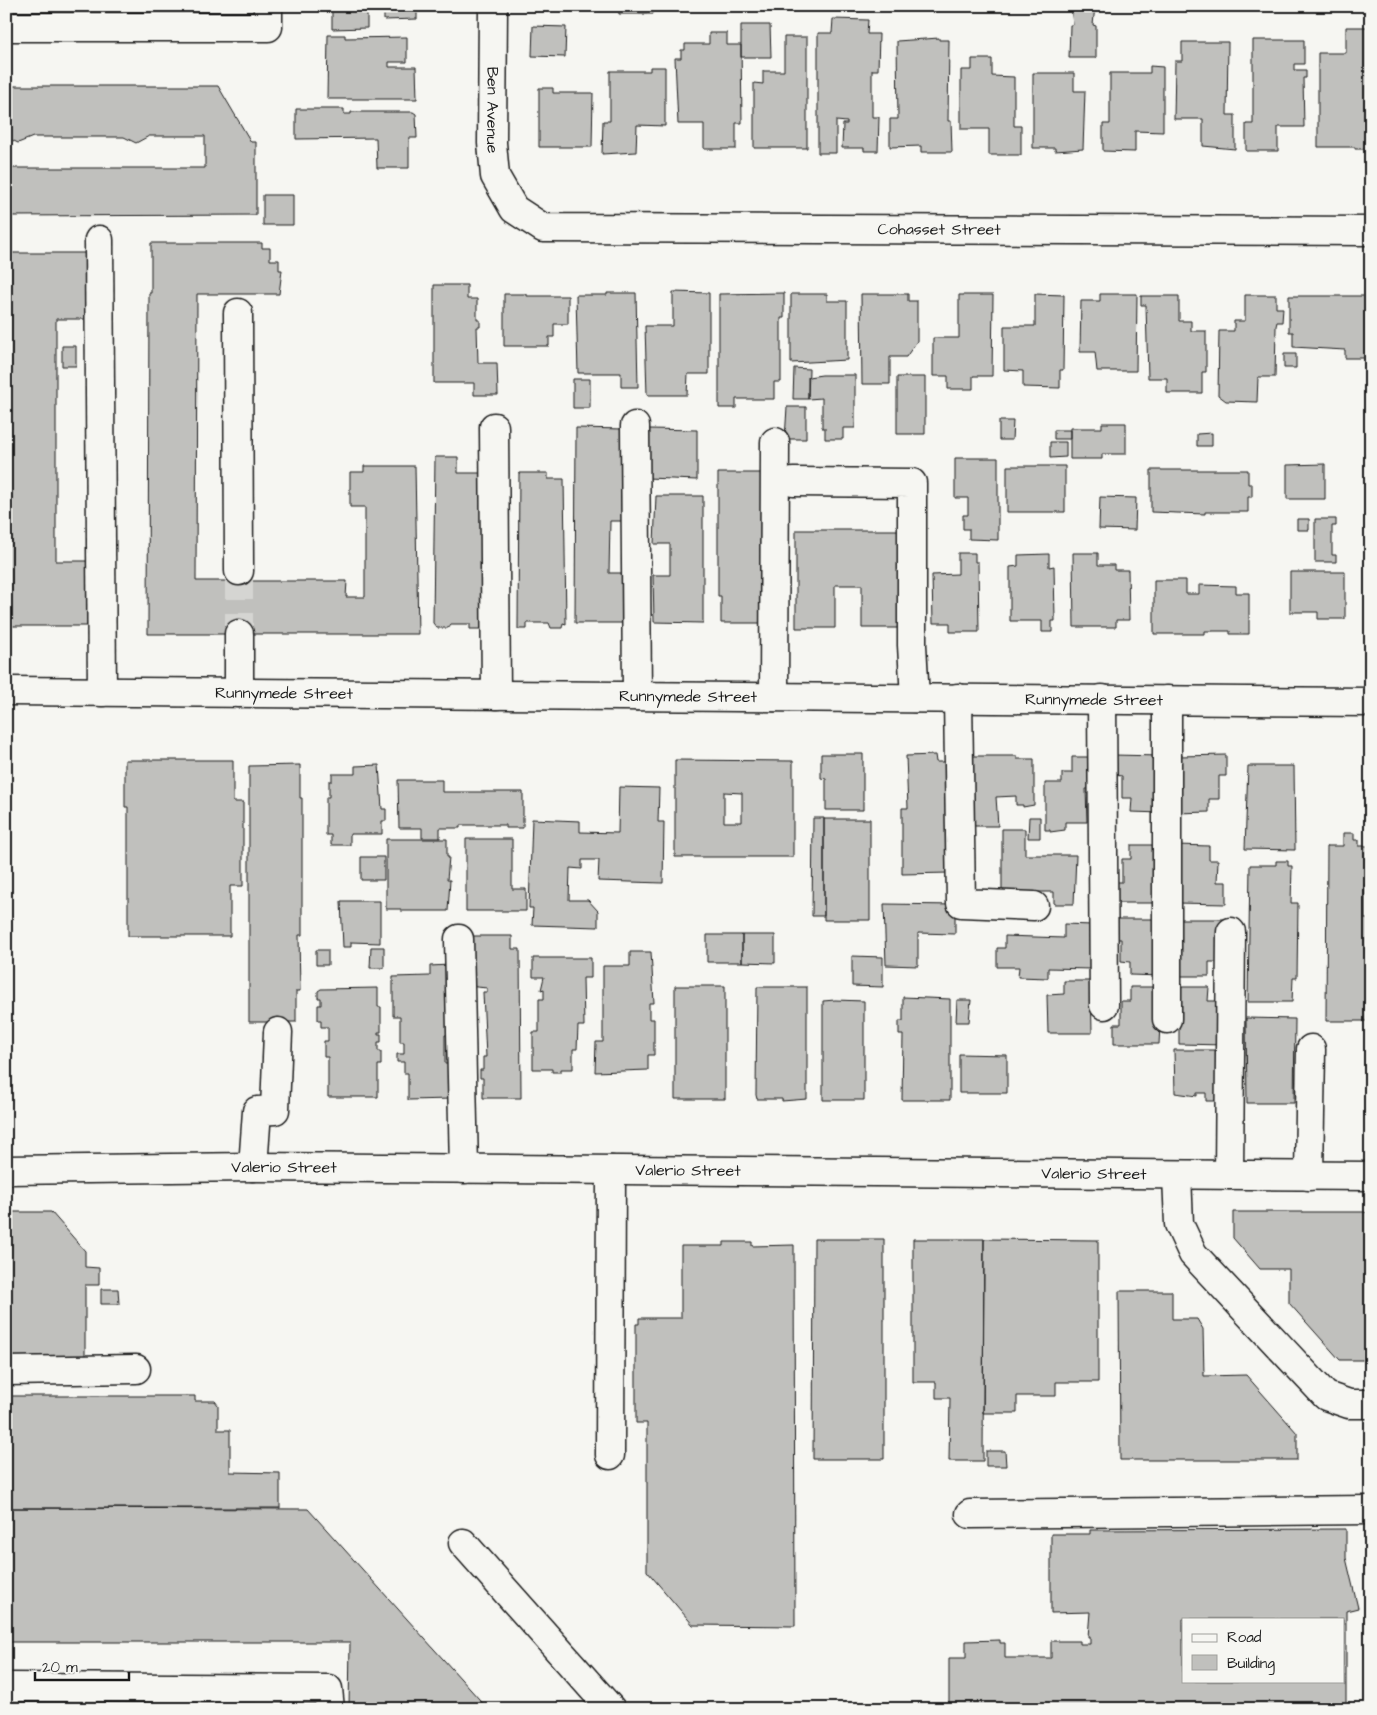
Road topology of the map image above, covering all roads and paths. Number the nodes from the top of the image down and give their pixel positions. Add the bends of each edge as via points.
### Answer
1 (268, 6) edge
2 (493, 6) edge
3 (6, 27) edge
4 (514, 209) joint
5 (1371, 231) edge
6 (99, 240) dead end
7 (238, 313) dead end
8 (635, 426) dead end
9 (494, 427) dead end
10 (774, 442) dead end
11 (793, 482) dead end
12 (239, 571) tunnel mouth
13 (239, 634) tunnel mouth
14 (6, 691) edge
15 (102, 692) junction
16 (239, 693) junction
17 (496, 695) junction
18 (637, 696) junction
19 (774, 697) junction
20 (915, 698) junction
21 (958, 698) junction
22 (1102, 700) junction
23 (1167, 700) junction
24 (1371, 702) edge
25 (1034, 906) dead end
26 (1231, 932) dead end
27 (459, 940) dead end
28 (1104, 1005) dead end
29 (1167, 1019) dead end
30 (278, 1032) dead end
31 (1311, 1049) dead end
32 (253, 1167) junction
33 (464, 1169) junction
34 (6, 1170) edge
35 (611, 1170) junction
36 (1177, 1175) junction
37 (1229, 1175) junction
38 (1309, 1176) junction
39 (1371, 1176) edge
40 (136, 1369) dead end
41 (6, 1371) edge
42 (1371, 1404) edge
43 (610, 1455) dead end
44 (1371, 1510) edge
45 (970, 1514) dead end
46 (463, 1543) dead end
47 (6, 1687) edge
48 (330, 1709) edge
49 (611, 1709) edge

1 - 3 street via 268,27
2 - 4 street, Ben Avenue via 492,143 495,176
4 - 5 street, Cohasset Street via 543,228
6 - 15 street
7 - 12 street
8 - 18 street
9 - 17 street
10 - 19 street
11 - 20 street via 912,483
13 - 16 street
14 - 15 street, Runnymede Street
15 - 16 street, Runnymede Street
16 - 17 street, Runnymede Street
17 - 18 street, Runnymede Street
18 - 19 street, Runnymede Street
19 - 20 street, Runnymede Street
20 - 21 street, Runnymede Street
21 - 22 street, Runnymede Street
21 - 25 street via 961,903
22 - 23 street, Runnymede Street
22 - 28 street
23 - 24 street, Runnymede Street
23 - 29 street
26 - 37 street
27 - 33 street
30 - 32 street via 275,1110 257,1111
31 - 38 street
32 - 33 street, Valerio Street
32 - 34 street, Valerio Street
33 - 35 street, Valerio Street
35 - 36 street, Valerio Street
35 - 43 street
36 - 37 street, Valerio Street
36 - 42 street via 1178,1224 1193,1254 1326,1396 1349,1404
37 - 38 street, Valerio Street
38 - 39 street, Valerio Street
40 - 41 street
44 - 45 street
46 - 49 street
47 - 48 street via 328,1688

